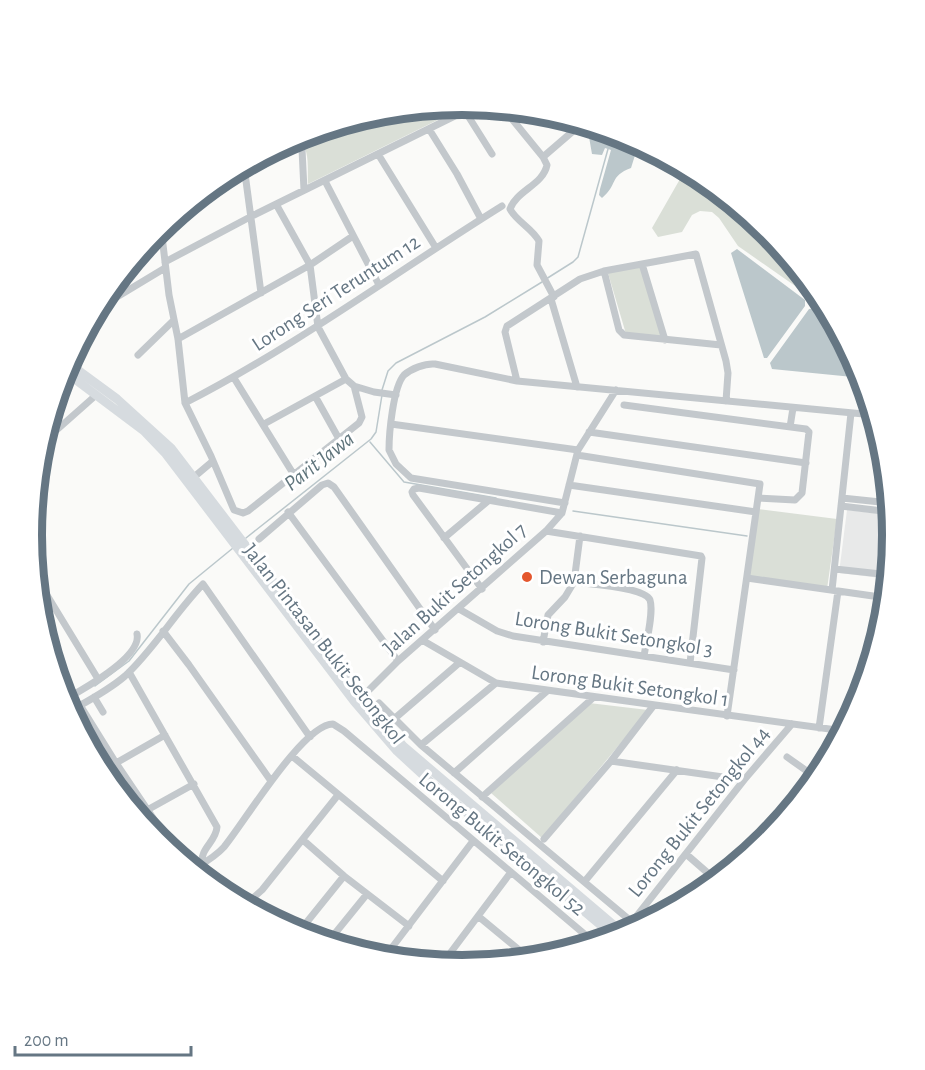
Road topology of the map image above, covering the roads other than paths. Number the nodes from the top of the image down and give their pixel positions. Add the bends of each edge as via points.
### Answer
1 (457, 115) edge
2 (468, 115) edge
3 (511, 117) edge
4 (429, 129) junction
5 (572, 132) dead end
6 (301, 148) edge
7 (378, 154) junction
8 (492, 154) dead end
9 (543, 157) junction
10 (246, 175) edge
11 (325, 181) junction
12 (304, 190) junction
13 (276, 204) junction
14 (502, 206) dead end
15 (250, 217) junction
16 (481, 219) junction
17 (353, 236) junction
18 (162, 241) edge
19 (436, 248) junction
20 (642, 264) junction
21 (165, 265) junction
22 (310, 265) junction
23 (604, 271) junction
24 (379, 285) junction
25 (261, 293) junction
26 (552, 296) junction
27 (116, 297) edge
28 (174, 320) junction
29 (318, 327) junction
30 (178, 339) junction
31 (665, 340) junction
32 (721, 345) junction
33 (138, 355) dead end
34 (76, 369) edge
35 (87, 377) junction
36 (72, 378) edge
37 (234, 378) junction
38 (346, 379) junction
39 (517, 381) junction
40 (354, 386) junction
41 (83, 387) junction
42 (577, 387) junction
43 (616, 390) junction
44 (396, 395) junction
45 (95, 396) junction
46 (315, 396) junction
47 (726, 401) junction
48 (185, 403) junction
49 (624, 405) dead end
50 (793, 408) junction
51 (851, 413) junction
52 (866, 415) edge
53 (264, 424) junction
54 (391, 424) junction
55 (790, 427) junction
56 (55, 432) edge
57 (590, 432) junction
58 (339, 439) junction
59 (577, 453) junction
60 (213, 460) junction
61 (806, 463) junction
62 (294, 475) junction
63 (194, 477) junction
64 (569, 485) junction
65 (758, 498) junction
66 (488, 501) junction
67 (841, 502) junction
68 (565, 503) junction
69 (882, 503) edge
70 (882, 510) edge
71 (288, 512) junction
72 (756, 512) junction
73 (562, 513) junction
74 (546, 531) junction
75 (580, 536) junction
76 (234, 537) junction
77 (444, 538) junction
78 (259, 539) dead end
79 (244, 549) junction
80 (835, 569) junction
81 (881, 574) edge
82 (747, 578) junction
83 (574, 582) junction
84 (482, 589) junction
85 (835, 590) junction
86 (47, 595) edge
87 (878, 597) edge
88 (459, 609) junction
89 (435, 630) junction
90 (163, 631) junction
91 (137, 634) dead end
92 (422, 640) junction
93 (543, 642) junction
94 (644, 656) junction
95 (398, 661) junction
96 (459, 663) junction
97 (690, 663) junction
98 (734, 670) junction
99 (129, 672) junction
100 (98, 679) junction
101 (496, 683) junction
102 (370, 689) dead end
103 (547, 691) junction
104 (73, 694) edge
105 (94, 697) junction
106 (594, 697) junction
107 (379, 703) dead end
108 (80, 705) joint
109 (654, 705) junction
110 (103, 712) dead end
111 (727, 716) junction
112 (394, 719) junction
113 (792, 724) junction
114 (819, 728) junction
115 (835, 730) edge
116 (165, 735) junction
117 (310, 737) junction
118 (421, 745) junction
119 (292, 756) junction
120 (787, 757) dead end
121 (611, 761) junction
122 (116, 763) junction
123 (677, 770) junction
124 (810, 772) edge
125 (454, 773) junction
126 (744, 780) junction
127 (271, 781) junction
128 (194, 784) junction
129 (338, 795) junction
130 (482, 797) junction
131 (149, 809) junction
132 (161, 827) edge
133 (303, 840) junction
134 (473, 841) junction
135 (540, 842) junction
136 (530, 854) junction
137 (686, 854) junction
138 (202, 864) joint
139 (511, 872) junction
140 (710, 875) edge
141 (344, 876) junction
142 (585, 880) junction
143 (442, 881) junction
144 (367, 894) junction
145 (252, 899) edge
146 (478, 916) junction
147 (636, 917) edge
148 (630, 920) edge
149 (305, 924) edge
150 (409, 926) junction
151 (615, 926) edge
152 (606, 930) edge
153 (334, 935) edge
154 (587, 936) edge
155 (391, 949) edge
156 (519, 950) edge
157 (448, 955) edge

1 - 4 street
2 - 8 street
3 - 9 street
4 - 7 street
4 - 16 street
5 - 9 street
6 - 12 street
7 - 11 street
7 - 19 street
9 - 26 street via 546,171 510,209 539,240 537,265
10 - 15 street
11 - 12 street
11 - 17 street
12 - 13 street
13 - 15 street
13 - 22 street
14 - 16 street, Lorong Seri Teruntum 12
15 - 21 street
15 - 25 street
16 - 19 street, Lorong Seri Teruntum 12
17 - 22 street
17 - 24 street
18 - 21 street
19 - 24 street, Lorong Seri Teruntum 12
20 - 23 street
20 - 31 street
20 - 32 street via 696,254
21 - 27 street
21 - 28 street
22 - 25 street
22 - 29 street
23 - 26 street via 580,279
23 - 31 street via 620,332
24 - 29 street, Lorong Seri Teruntum 12
25 - 30 street
26 - 39 street via 507,326 505,332
26 - 42 street
28 - 30 street
28 - 33 street
29 - 37 street, Lorong Seri Teruntum 12
29 - 38 street
30 - 48 street
31 - 32 street
32 - 47 street via 728,373
34 - 35 main road, Jalan Pintasan Bukit Setongkol
35 - 41 main road
35 - 63 main road, Jalan Pintasan Bukit Setongkol via 171,448
36 - 41 main road, Jalan Pintasan Bukit Setongkol
37 - 48 street, Lorong Seri Teruntum 12
37 - 53 street
38 - 40 street
38 - 46 street
39 - 42 street
39 - 44 street via 427,363 404,375
40 - 44 street
40 - 58 street via 362,417
41 - 45 main road, Jalan Pintasan Bukit Setongkol
42 - 43 street
43 - 47 street
43 - 57 street
44 - 54 street
45 - 56 street
45 - 76 main road, Jalan Pintasan Bukit Setongkol via 144,431
46 - 53 street
46 - 58 street
47 - 50 street
48 - 60 street
49 - 55 street
50 - 51 street
50 - 55 street
51 - 52 street
51 - 67 street
53 - 62 street
54 - 59 street
54 - 68 street via 388,450 411,478
55 - 61 street via 809,432
57 - 59 street
57 - 61 street
58 - 62 street
59 - 64 street
59 - 65 street via 760,484
60 - 62 street via 234,510 243,513
60 - 63 street
61 - 65 street via 802,493 795,500
63 - 76 main road, Jalan Pintasan Bukit Setongkol
64 - 68 street
64 - 72 street
65 - 72 street
66 - 73 street
66 - 77 street
66 - 77 street via 414,489 413,495
67 - 69 street
67 - 70 street
67 - 80 street
68 - 73 street
71 - 78 street
71 - 89 street via 322,485 334,487
71 - 95 street
72 - 82 street
73 - 74 street, Jalan Bukit Setongkol 7
74 - 75 street
74 - 84 street, Jalan Bukit Setongkol 7
75 - 83 street
75 - 97 street via 702,558
76 - 79 main road, Jalan Pintasan Bukit Setongkol
77 - 84 street
79 - 136 main road, Jalan Pintasan Bukit Setongkol via 381,723
79 - 152 main road, Jalan Pintasan Bukit Setongkol via 354,701 397,751
80 - 81 street
80 - 85 street
82 - 85 street
82 - 98 street
83 - 93 street via 548,615
83 - 94 street via 648,596 651,610
84 - 88 street, Jalan Bukit Setongkol 7
85 - 87 street
85 - 114 street
86 - 100 street
88 - 89 street, Jalan Bukit Setongkol 7
88 - 93 street, Lorong Bukit Setongkol 3 via 497,631
89 - 92 street, Jalan Bukit Setongkol 7
90 - 99 street
90 - 117 street via 203,584
90 - 127 street
91 - 100 street via 135,646
92 - 95 street, Jalan Bukit Setongkol 7
92 - 96 street, Lorong Bukit Setongkol 1
93 - 94 street, Lorong Bukit Setongkol 3
94 - 97 street, Lorong Bukit Setongkol 3
95 - 102 street, Jalan Bukit Setongkol 7
96 - 101 street, Lorong Bukit Setongkol 1
96 - 112 street
97 - 98 street, Lorong Bukit Setongkol 3
98 - 111 street
99 - 105 street
99 - 116 street
100 - 104 street
101 - 103 street, Lorong Bukit Setongkol 1
101 - 118 street
103 - 106 street, Lorong Bukit Setongkol 1
103 - 125 street
105 - 108 street
105 - 110 street
106 - 109 street, Lorong Bukit Setongkol 1
106 - 130 street
107 - 112 street
108 - 122 street
109 - 111 street, Lorong Bukit Setongkol 1
109 - 121 street
111 - 113 street, Lorong Bukit Setongkol 1
112 - 118 street
113 - 114 street, Lorong Bukit Setongkol 1
113 - 126 street, Lorong Bukit Setongkol 44
114 - 115 street, Lorong Bukit Setongkol 1
116 - 122 street
116 - 128 street
117 - 119 street
117 - 134 street, Lorong Bukit Setongkol 52 via 321,727 333,724
118 - 125 street
119 - 127 street
119 - 129 street
120 - 124 street
121 - 123 street
121 - 135 street
122 - 131 street
123 - 126 street
123 - 142 street
125 - 130 street
126 - 137 street, Lorong Bukit Setongkol 44
127 - 138 street via 222,850
128 - 131 street
128 - 138 street via 217,827 216,836 202,855
129 - 133 street
129 - 143 street
130 - 135 street
131 - 132 street
133 - 141 street
133 - 145 street
134 - 139 street, Lorong Bukit Setongkol 52
134 - 143 street
135 - 136 street
135 - 142 street
136 - 151 main road, Jalan Pintasan Bukit Setongkol
137 - 140 street
137 - 147 street, Lorong Bukit Setongkol 44
139 - 146 street
139 - 154 street, Lorong Bukit Setongkol 52
141 - 144 street
141 - 149 street
142 - 148 street
143 - 150 street
144 - 150 street
144 - 153 street
146 - 156 street
146 - 157 street
150 - 155 street

